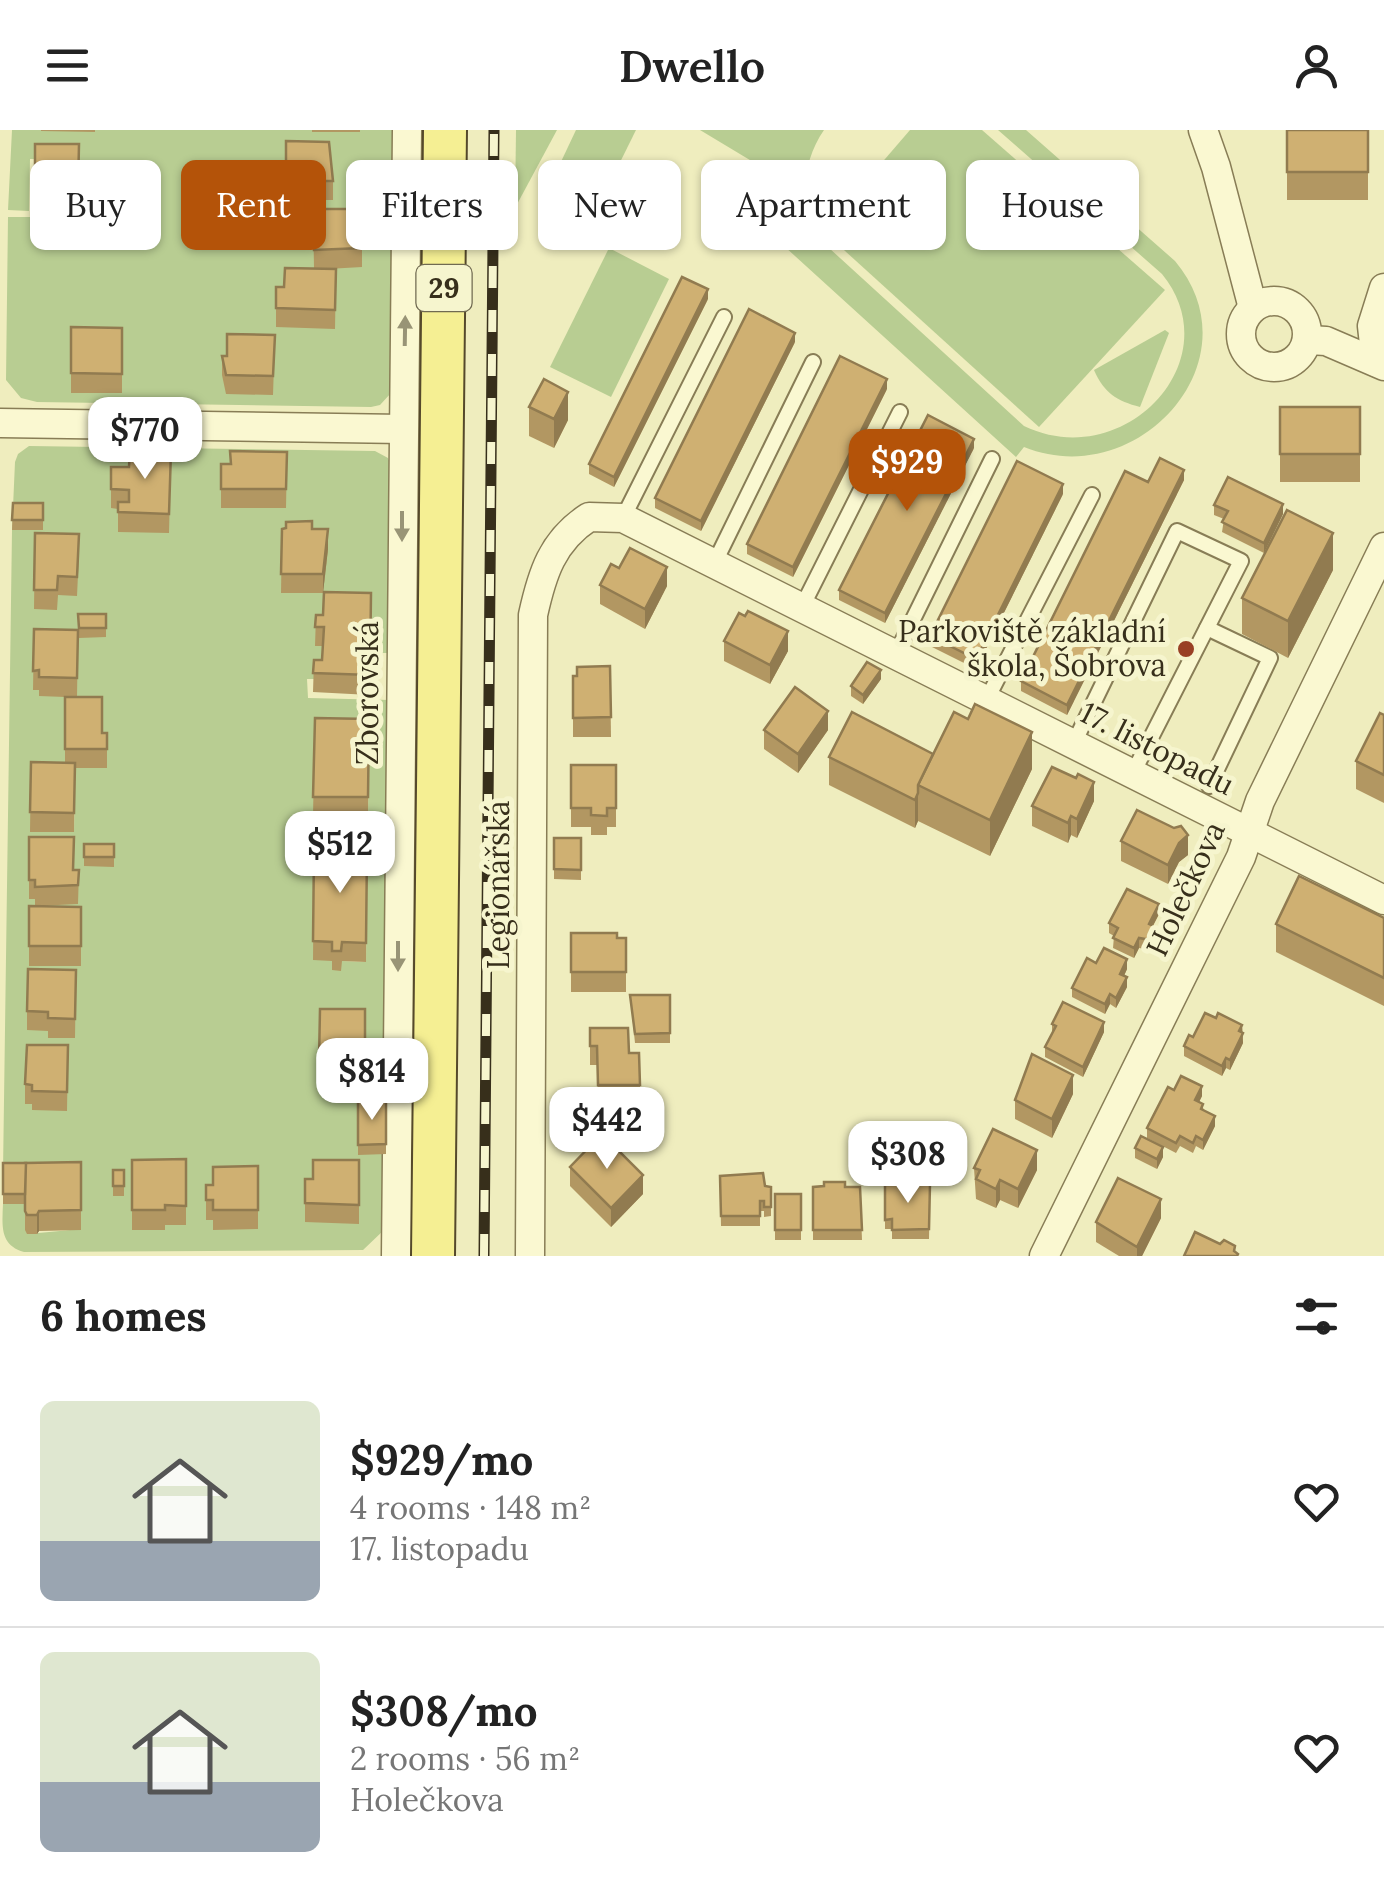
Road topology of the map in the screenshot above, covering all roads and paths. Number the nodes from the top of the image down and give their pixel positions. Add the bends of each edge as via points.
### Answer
1 (407, 130) edge
2 (445, 130) edge
3 (1202, 130) edge
4 (1384, 288) edge
5 (1253, 308) junction
6 (724, 317) dead end
7 (1308, 340) junction
8 (813, 362) dead end
9 (1380, 364) edge
10 (900, 412) dead end
11 (0, 423) edge
12 (403, 429) junction
13 (992, 460) dead end
14 (1092, 496) dead end
15 (624, 518) junction
16 (1384, 548) edge
17 (714, 564) junction
18 (802, 607) junction
19 (1207, 628) junction
20 (895, 656) junction
21 (987, 699) junction
22 (1074, 743) junction
23 (1133, 773) junction
24 (1209, 786) dead end
25 (1249, 832) junction
26 (1384, 900) edge
27 (396, 1256) edge
28 (434, 1256) edge
29 (530, 1256) edge
30 (1044, 1256) edge

12 -> 1 street, Zborovská
2 - 28 main road, 29
3 - 5 street
4 - 9 street via 1372,326
5 - 7 street via 1286,304 1303,319
5 - 7 street via 1240,336 1256,362 1287,365
6 - 15 lane
7 - 9 street
8 - 17 lane
10 - 18 lane
11 - 12 street
12 -> 27 street, Zborovská
13 - 20 lane
14 - 21 lane
15 - 17 street, 17. listopadu
15 - 29 street, Legionářská via 589,517 557,545 541,576 533,616
16 - 25 street, Holečkova
17 - 18 street, 17. listopadu
18 - 20 street, 17. listopadu
19 - 22 lane via 1241,561 1177,531
19 - 23 lane
19 - 24 lane via 1270,658
20 - 21 street, 17. listopadu
21 - 22 street, 17. listopadu
22 - 23 street, 17. listopadu
23 - 25 street, 17. listopadu
25 - 26 street, 17. listopadu
25 - 30 street, Holečkova

